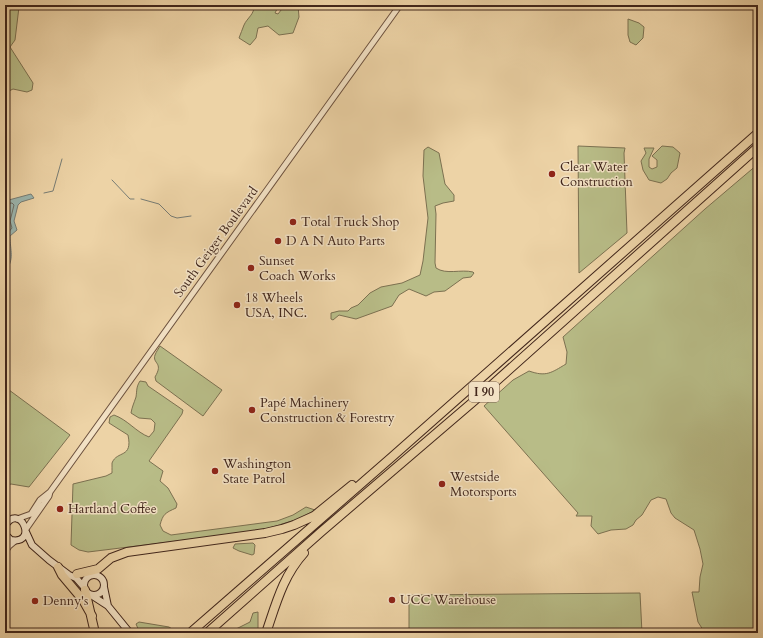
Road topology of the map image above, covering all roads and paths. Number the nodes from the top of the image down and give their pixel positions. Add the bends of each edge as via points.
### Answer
1 (400, 5) edge
2 (758, 133) edge
3 (758, 148) edge
4 (393, 456) junction
5 (50, 492) junction
6 (17, 519) junction
7 (6, 522) edge
8 (26, 531) junction
9 (321, 532) junction
10 (5, 534) edge
11 (17, 540) junction
12 (32, 546) junction
13 (5, 552) edge
14 (116, 556) junction
15 (60, 568) junction
16 (77, 574) junction
17 (93, 575) junction
18 (104, 587) junction
19 (86, 590) junction
20 (108, 606) junction
21 (92, 616) junction
22 (95, 633) edge
23 (130, 633) edge
24 (190, 633) edge
25 (206, 633) edge
26 (266, 633) edge

1 - 5 street, South Geiger Boulevard
2 - 4 highway, I 90
3 - 9 highway, I 90 via 474,401
4 - 14 highway via 366,473 314,516 294,525 265,533 139,549
4 - 24 highway, I 90
5 - 6 street, South Geiger Boulevard via 40,500 30,514
5 - 8 street, South Geiger Boulevard
6 - 7 main road
6 - 8 main road via 22,522
8 - 11 main road via 22,538
8 - 12 main road
9 - 25 highway, I 90
9 - 26 highway via 287,576
10 - 11 main road via 8,538
11 - 12 main road
11 - 13 street
12 - 15 main road
14 - 16 highway via 98,569
14 - 17 highway via 105,570
15 - 16 main road
15 - 19 main road via 76,578
15 - 21 highway via 62,575 83,600
16 - 17 main road
17 - 18 main road via 102,578
17 - 19 main road via 85,580
18 - 19 main road via 98,595
18 - 20 main road
19 - 20 main road
19 - 21 highway
20 - 23 main road
21 - 22 highway

